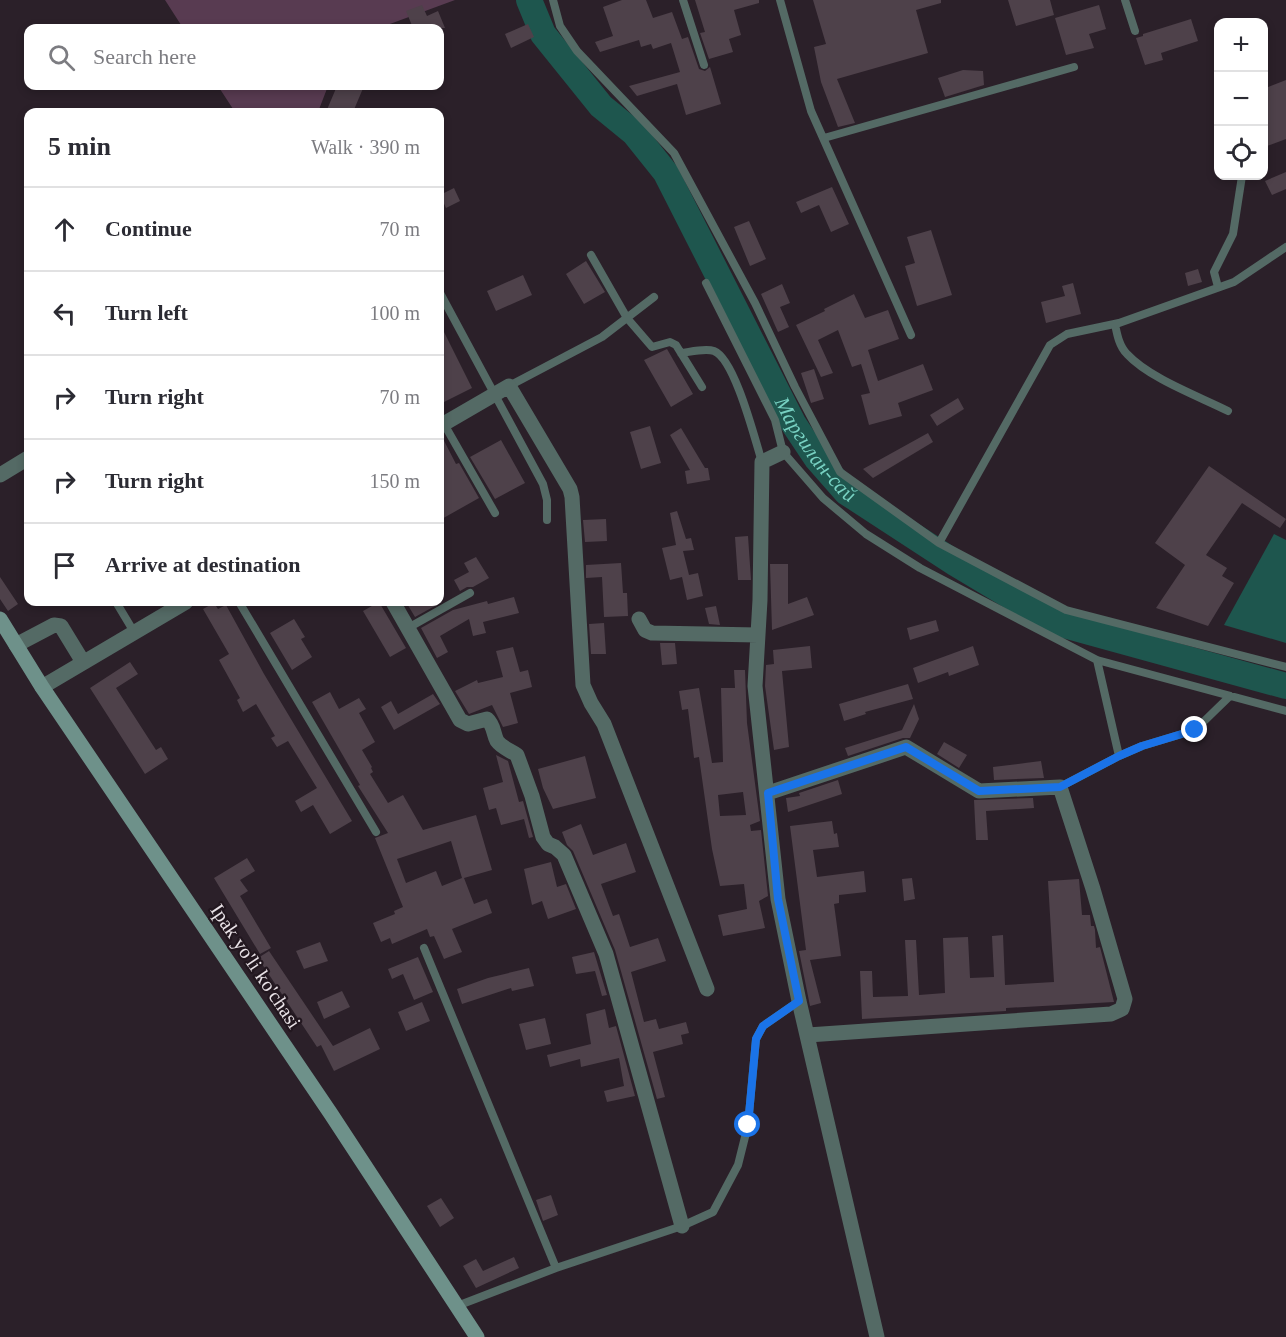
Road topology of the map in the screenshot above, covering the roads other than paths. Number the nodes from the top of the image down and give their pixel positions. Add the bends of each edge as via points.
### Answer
1 (553, 0) edge
2 (683, 0) edge
3 (780, 0) edge
4 (1125, 0) edge
5 (1135, 31) dead end
6 (704, 65) dead end
7 (1074, 67) dead end
8 (824, 138) junction
9 (1241, 180) edge
10 (1286, 247) edge
11 (591, 255) dead end
12 (706, 283) dead end
13 (1218, 287) junction
14 (654, 297) dead end
15 (444, 300) edge
16 (627, 318) junction
17 (1115, 324) junction
18 (910, 334) dead end
19 (681, 353) junction
20 (509, 386) junction
21 (702, 387) dead end
22 (494, 394) junction
23 (1228, 411) dead end
24 (444, 424) edge
25 (444, 428) edge
26 (783, 452) junction
27 (24, 460) edge
28 (762, 462) junction
29 (0, 475) edge
30 (495, 513) dead end
31 (547, 520) dead end
32 (939, 543) junction
33 (470, 592) dead end
34 (118, 606) edge
35 (179, 606) edge
36 (241, 606) edge
37 (395, 606) edge
38 (639, 618) dead end
39 (0, 619) edge
40 (408, 628) junction
41 (134, 632) junction
42 (758, 635) junction
43 (16, 645) junction
44 (1097, 660) junction
45 (83, 663) junction
46 (1286, 668) edge
47 (42, 687) junction
48 (1230, 696) junction
49 (1286, 711) edge
50 (1119, 756) junction
51 (1060, 787) junction
52 (768, 793) junction
53 (376, 832) dead end
54 (424, 948) dead end
55 (707, 988) dead end
56 (799, 1001) junction
57 (808, 1035) junction
58 (682, 1226) junction
59 (556, 1268) junction
60 (457, 1306) junction
61 (477, 1337) edge
62 (877, 1337) edge

1 - 32 lane via 560,26 577,51 674,153 840,472
2 - 6 lane
3 - 8 lane via 802,81
4 - 5 lane
7 - 8 lane
8 - 18 lane
9 - 13 lane via 1233,234 1214,272
10 - 13 lane via 1234,282
11 - 16 lane
12 - 26 lane via 775,420
13 - 17 lane
14 - 16 lane
15 - 22 lane
16 - 19 lane via 652,346 670,342
16 - 20 lane via 602,337
17 - 23 lane via 1126,353 1156,376
17 - 32 lane via 1067,334 1050,345
19 - 21 lane
19 - 28 lane via 713,351 725,359
20 - 22 street
20 - 55 street via 570,489 583,685 604,724
22 - 24 street
22 - 31 lane via 543,484
25 - 30 lane
26 - 28 street
26 - 44 lane via 823,498 866,534 920,568
27 - 29 street
28 - 42 street
32 - 46 lane via 1066,610
33 - 40 lane
34 - 41 lane
35 - 41 street
36 - 53 lane
37 - 40 street
38 - 42 street via 645,630 652,633
39 - 43 main road, Ipak yo'li ko'chasi
40 - 58 street via 460,720 468,724 487,719 497,741 517,755 543,837 564,855 606,954
41 - 45 street
42 - 52 street via 755,686
43 - 45 street via 54,625 61,627
43 - 47 main road, Ipak yo'li ko'chasi
44 - 48 lane
44 - 50 lane
45 - 47 street
47 - 60 main road, Ipak yo'li ko'chasi via 332,1114
48 - 49 lane
48 - 50 lane via 1195,730
50 - 51 lane
51 - 52 street via 979,791 906,747
51 - 57 street via 1125,999 1122,1009 1111,1014
52 - 56 street via 778,899
54 - 59 lane
56 - 57 street
56 - 58 lane via 763,1026 756,1039 748,1125 738,1165 713,1212
57 - 62 street
58 - 59 lane
59 - 60 lane
60 - 61 main road, Ipak yo'li ko'chasi

